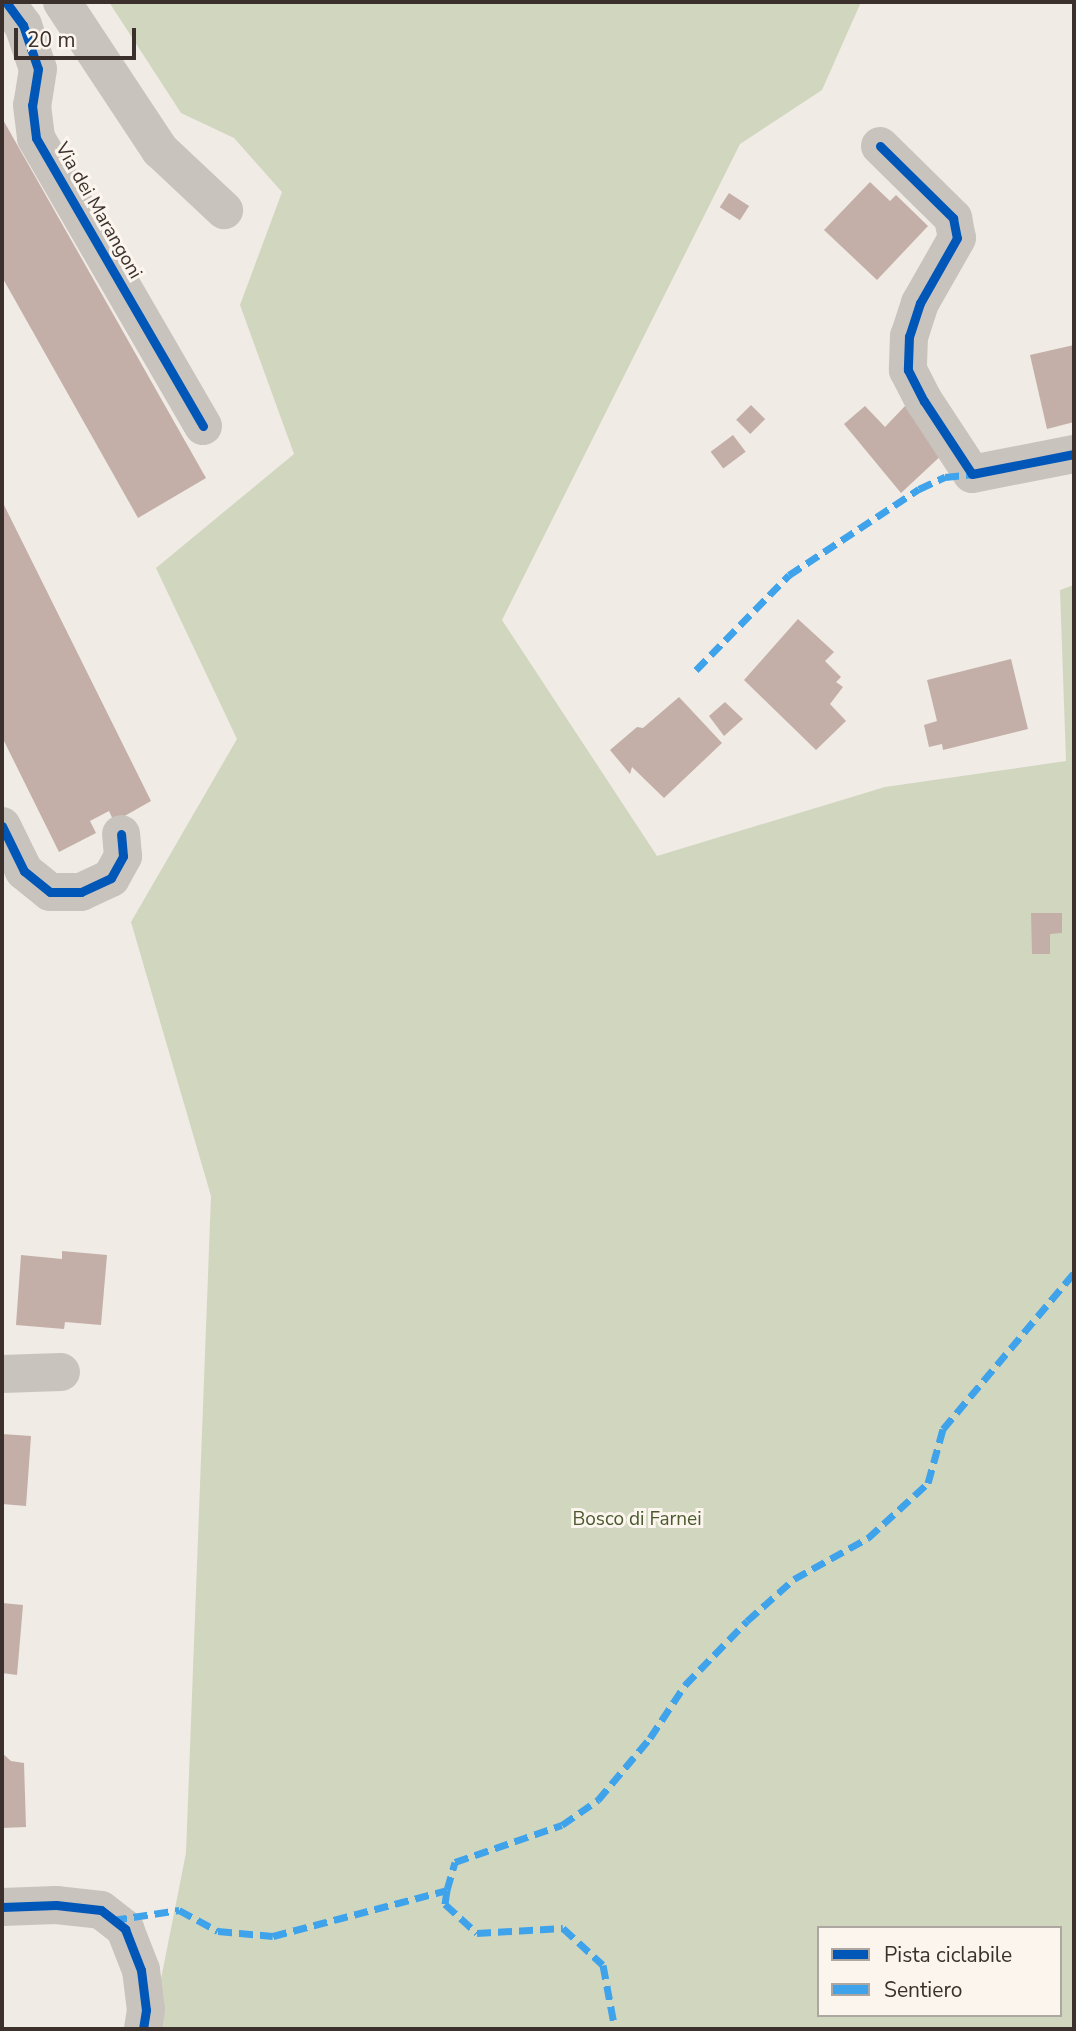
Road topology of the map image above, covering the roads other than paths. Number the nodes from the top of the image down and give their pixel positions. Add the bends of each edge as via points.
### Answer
1 (6, 2) edge
2 (62, 2) edge
3 (880, 146) dead end
4 (224, 210) dead end
5 (203, 426) dead end
6 (1074, 454) edge
7 (2, 826) edge
8 (121, 834) dead end
9 (61, 1371) dead end
10 (2, 1374) edge
11 (2, 1907) edge
12 (143, 2029) edge

1 - 5 street, Via dei Marangoni via 23,25 38,69 32,105 36,138
2 - 4 street via 160,150
3 - 6 street via 953,218 957,238 920,303 909,336 908,370 924,401 972,474
7 - 8 street via 24,871 50,892 81,892 111,878 124,856
9 - 10 street
11 - 12 street via 56,1905 102,1910 125,1929 141,1970 146,2010

